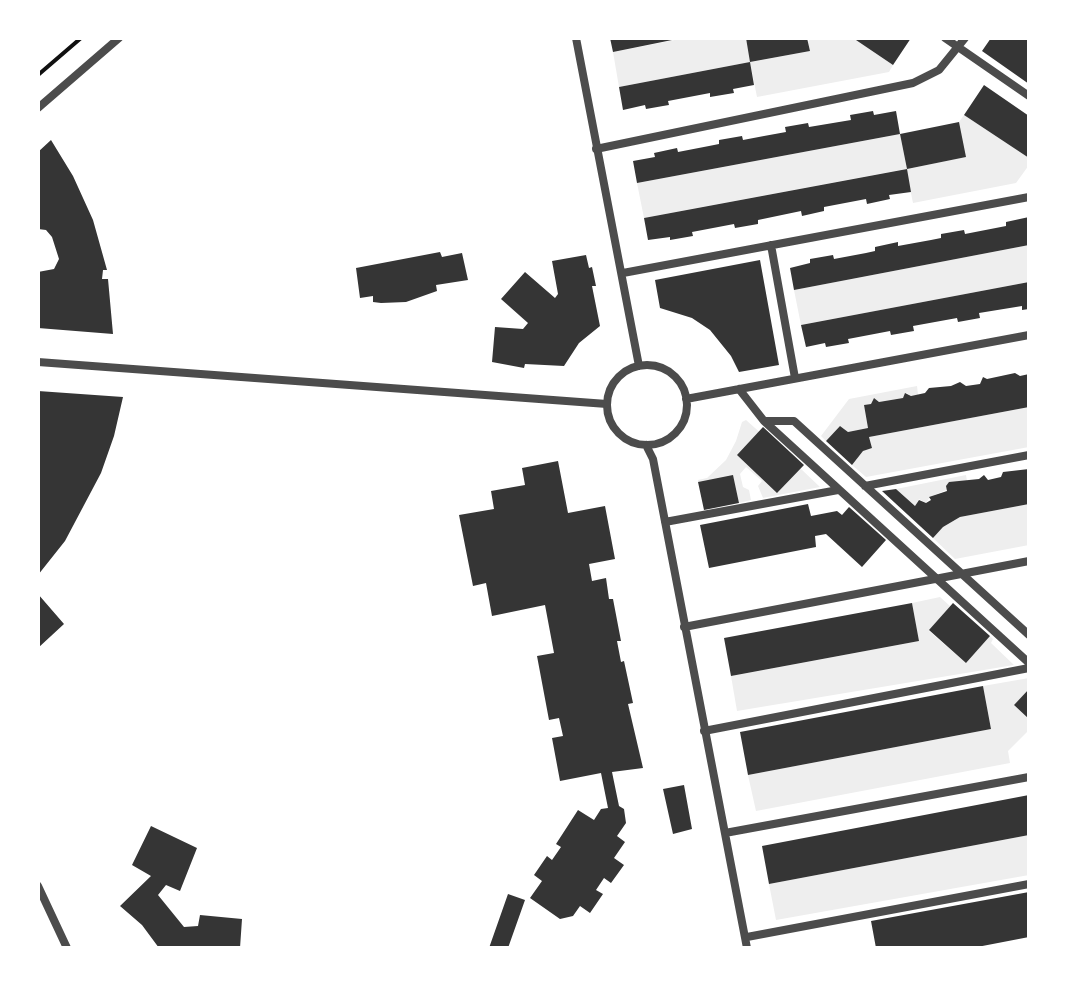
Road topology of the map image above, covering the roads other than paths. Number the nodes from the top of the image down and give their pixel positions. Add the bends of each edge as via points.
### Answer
1 (119, 38) edge
2 (576, 38) edge
3 (945, 38) edge
4 (965, 38) edge
5 (959, 47) junction
6 (1029, 96) edge
7 (38, 108) edge
8 (596, 149) junction
9 (1029, 197) edge
10 (771, 245) junction
11 (623, 273) junction
12 (1029, 335) edge
13 (38, 362) edge
14 (639, 366) junction
15 (795, 378) junction
16 (739, 389) junction
17 (686, 399) junction
18 (607, 404) junction
19 (764, 421) junction
20 (646, 445) junction
21 (1029, 455) edge
22 (865, 486) junction
23 (838, 490) junction
24 (665, 522) junction
25 (1029, 561) edge
26 (962, 574) junction
27 (937, 578) junction
28 (684, 627) junction
29 (1029, 635) edge
30 (1029, 666) edge
31 (704, 731) junction
32 (1029, 777) edge
33 (725, 833) junction
34 (1029, 884) edge
35 (38, 886) edge
36 (747, 937) junction
37 (67, 948) edge
38 (747, 948) edge

1 - 7 street
2 - 8 street
3 - 5 street
4 - 5 street
5 - 6 street
5 - 8 street via 939,70 913,83
8 - 11 street
9 - 10 street
10 - 11 street
10 - 15 street
11 - 14 street
12 - 15 street
13 - 18 street
14 - 17 street via 668,370
14 - 18 street via 614,382
15 - 16 street
16 - 17 street
16 - 19 street
17 - 20 street via 680,428
18 - 20 street via 622,436
19 - 22 street via 794,421
19 - 23 street
20 - 24 street
21 - 22 street
22 - 26 street
23 - 24 street
23 - 27 street
24 - 28 street
25 - 26 street
26 - 27 street
26 - 29 street
27 - 28 street
27 - 30 street
28 - 31 street
30 - 31 street
31 - 33 street
32 - 33 street
33 - 36 street
34 - 36 street
35 - 37 street
36 - 38 street

